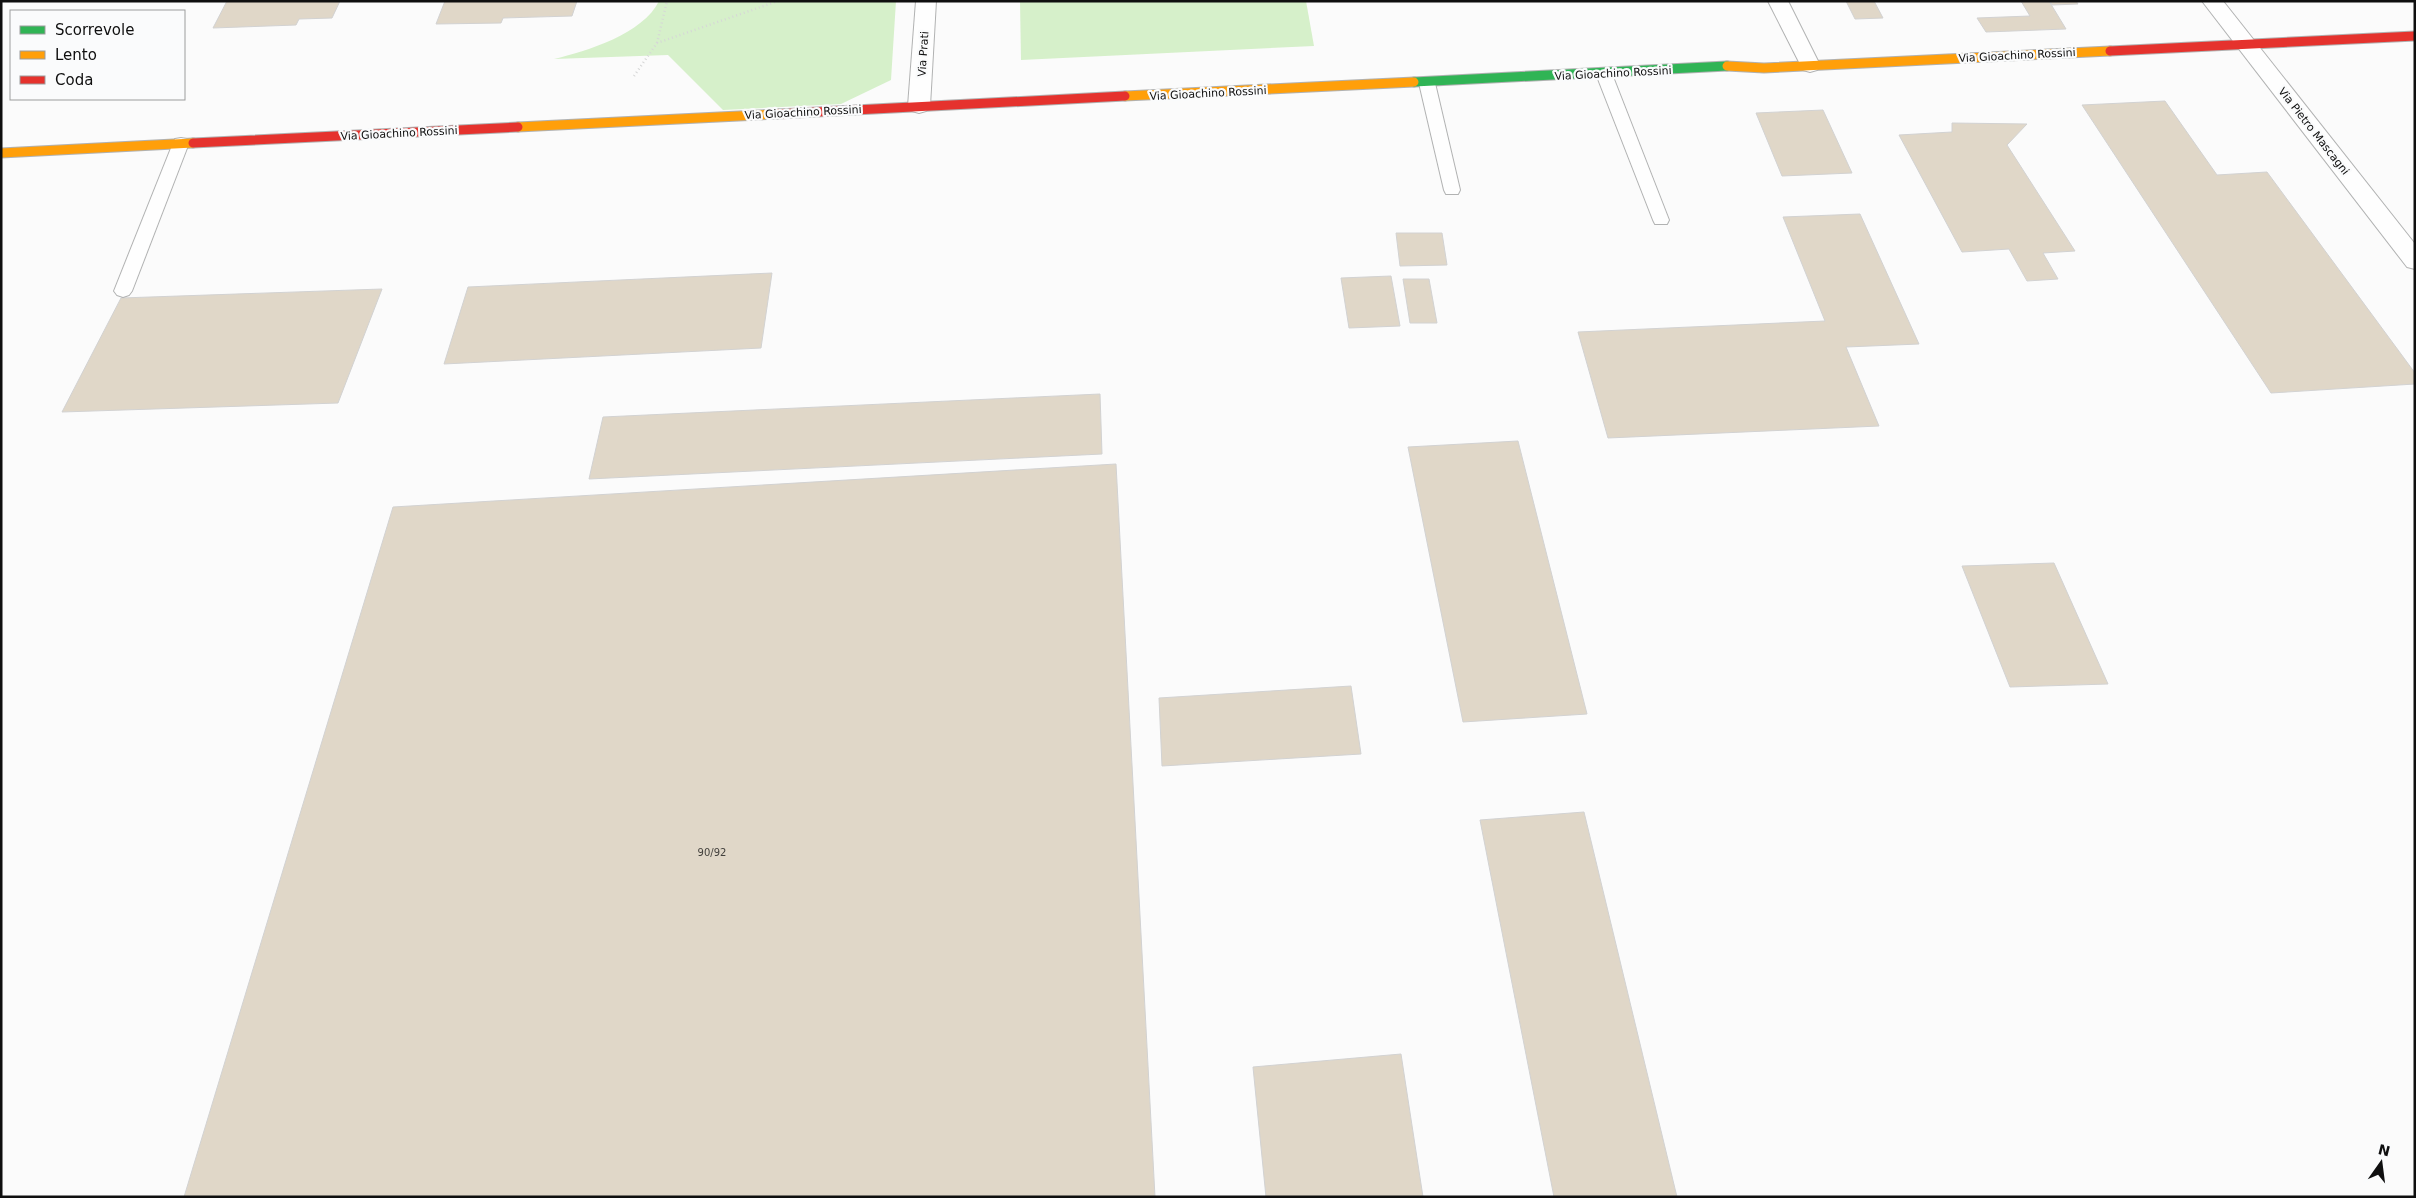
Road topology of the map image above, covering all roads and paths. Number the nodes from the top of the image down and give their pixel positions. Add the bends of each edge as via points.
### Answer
1 (667, 1) edge
2 (778, 1) edge
3 (926, 1) edge
4 (1778, 1) edge
5 (2212, 1) edge
6 (2415, 36) edge
7 (656, 43) junction
8 (2246, 44) junction
9 (1810, 65) junction
10 (1604, 74) junction
11 (634, 76) dead end
12 (1426, 83) junction
13 (919, 106) junction
14 (181, 144) junction
15 (1, 153) edge
16 (1452, 190) dead end
17 (1661, 220) dead end
18 (2415, 261) edge
19 (123, 291) dead end

1 - 7 path
2 - 7 path
3 - 13 street, Via Prati
4 - 9 street
5 - 8 street, Via Pietro Mascagni
6 - 8 street, Via Gioachino Rossini
7 - 11 path
8 - 9 street, Via Gioachino Rossini
8 - 18 street, Via Pietro Mascagni
9 - 10 street, Via Gioachino Rossini via 1728,66
10 - 12 street, Via Gioachino Rossini
10 - 17 lane
12 - 13 street, Via Gioachino Rossini
12 - 16 lane
13 - 14 street, Via Gioachino Rossini
14 - 15 street, Via Gioachino Rossini
14 - 19 lane

